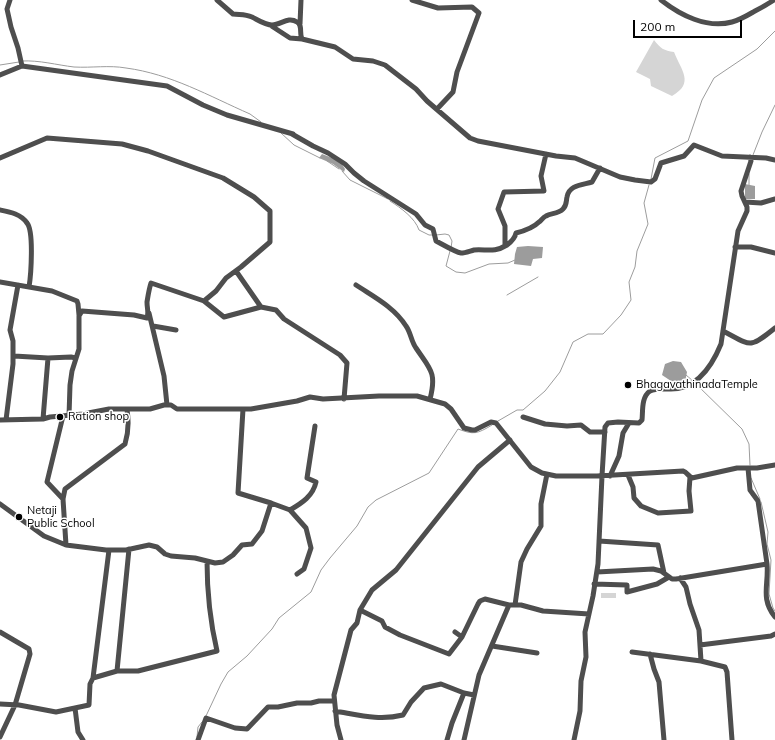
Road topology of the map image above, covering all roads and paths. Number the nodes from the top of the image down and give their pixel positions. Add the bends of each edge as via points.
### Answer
1 (10, 0) edge
2 (217, 0) edge
3 (302, 0) edge
4 (412, 0) edge
5 (661, 0) edge
6 (774, 0) edge
7 (269, 24) junction
8 (300, 24) junction
9 (300, 38) junction
10 (22, 66) junction
11 (0, 75) edge
12 (437, 109) junction
13 (546, 154) junction
14 (750, 157) junction
15 (0, 158) edge
16 (775, 160) edge
17 (600, 168) junction
18 (775, 198) edge
19 (744, 202) junction
20 (0, 210) edge
21 (505, 246) junction
22 (735, 246) junction
23 (775, 253) edge
24 (236, 271) junction
25 (0, 282) edge
26 (18, 285) junction
27 (356, 285) dead end
28 (29, 287) junction
29 (204, 301) junction
30 (261, 307) junction
31 (149, 313) junction
32 (79, 316) junction
33 (153, 326) junction
34 (775, 328) edge
35 (176, 330) dead end
36 (723, 331) junction
37 (14, 356) dead end
38 (48, 358) junction
39 (76, 358) junction
40 (344, 399) junction
41 (430, 399) junction
42 (167, 405) junction
43 (242, 409) junction
44 (127, 410) junction
45 (66, 416) junction
46 (523, 416) dead end
47 (43, 419) junction
48 (3, 420) edge
49 (628, 424) junction
50 (315, 426) dead end
51 (605, 432) junction
52 (510, 440) junction
53 (775, 464) edge
54 (748, 468) junction
55 (547, 474) junction
56 (628, 474) junction
57 (602, 476) junction
58 (610, 476) junction
59 (690, 477) junction
60 (63, 499) junction
61 (271, 503) junction
62 (0, 504) edge
63 (290, 510) junction
64 (599, 541) junction
65 (66, 545) junction
66 (129, 549) junction
67 (108, 550) junction
68 (207, 561) junction
69 (767, 564) junction
70 (597, 572) junction
71 (297, 574) dead end
72 (666, 575) junction
73 (680, 578) junction
74 (594, 584) junction
75 (509, 605) junction
76 (515, 605) junction
77 (360, 610) junction
78 (589, 614) junction
79 (775, 617) edge
80 (0, 632) edge
81 (455, 632) dead end
82 (775, 634) edge
83 (462, 637) junction
84 (700, 645) junction
85 (492, 646) junction
86 (632, 652) dead end
87 (537, 653) dead end
88 (650, 654) junction
89 (701, 661) junction
90 (117, 671) junction
91 (93, 678) junction
92 (464, 692) junction
93 (474, 694) junction
94 (334, 701) junction
95 (0, 704) edge
96 (15, 705) junction
97 (75, 708) junction
98 (336, 711) junction
99 (0, 737) edge
100 (83, 740) edge
101 (198, 740) edge
102 (341, 740) edge
103 (447, 740) edge
104 (464, 740) edge
105 (574, 740) edge
106 (664, 740) edge
107 (732, 740) edge

1 - 10 street via 7,9
2 - 7 street via 233,14 246,15
3 - 8 street
4 - 12 street via 438,8 472,7 479,13 457,72 453,92
5 - 6 street via 672,9 701,22 721,24 733,22
7 - 8 street via 275,25 289,20
7 - 9 street via 290,38
8 - 9 street
9 - 12 street via 336,47 353,58 385,64
10 - 11 street
10 - 21 street via 167,86 227,115 293,134 328,153 364,181 416,214 432,229 436,241 461,253 499,250
12 - 13 street via 476,141
13 - 17 street via 575,158
13 - 21 street via 541,176 544,191 504,192 498,210 505,226
14 - 16 street
14 - 17 street via 722,156 694,145 684,156 661,163 655,179 651,182 620,177
14 - 19 street via 741,191
15 - 24 street via 46,138 122,144 223,178 254,197 270,211 270,242
17 - 21 street via 592,182 569,190 564,208 546,216 530,228 516,233
18 - 19 street via 761,203
19 - 22 street via 747,211 738,231
20 - 28 street via 20,216 28,224 31,245
22 - 23 street
22 - 36 street
24 - 29 street
24 - 30 street
25 - 26 street
26 - 28 street
26 - 48 street via 10,330 13,341 13,364
27 - 41 street via 383,302 408,328 412,341 432,371 433,388
28 - 32 street via 52,291 77,301
29 - 30 street via 224,316
29 - 31 street via 151,283 147,304
30 - 40 street via 276,310 284,319 340,355 347,364
31 - 32 street via 147,318 95,311 82,311
31 - 33 street
32 - 39 street via 79,349
33 - 35 street
33 - 42 street via 164,376
34 - 36 street via 754,343 746,343
36 - 49 street via 714,360 702,375 685,388 651,390 645,397 642,420 636,424
37 - 38 street
38 - 39 street
38 - 47 street
39 - 45 street
40 - 41 street via 398,396
40 - 43 street via 310,397
41 - 52 street via 451,409 464,428 476,430 494,422
42 - 43 street via 177,409
42 - 44 street
43 - 61 street via 238,493
44 - 45 street via 109,409
44 - 60 street via 130,424 125,444 66,489
45 - 47 street
45 - 60 street via 47,482
46 - 51 street via 545,424 581,425 590,432
47 - 48 street
49 - 51 street via 608,423
49 - 58 street
50 - 63 street via 307,478 316,482 315,488 304,502
51 - 57 street
52 - 55 street via 531,467
52 - 77 street via 478,467 396,570 372,590
53 - 54 street
54 - 59 street
54 - 69 street via 750,490 758,501
55 - 57 street
55 - 76 street via 540,526 521,562
56 - 58 street
56 - 59 street via 683,471
56 - 59 street via 634,498 641,506 658,513 691,511 688,491
57 - 58 street
57 - 64 street
60 - 65 street
61 - 63 street
61 - 68 street via 262,531 252,544 242,545 223,562
62 - 65 street via 44,536
63 - 71 street via 306,528 311,548 304,570
64 - 70 street
64 - 72 street via 658,545
65 - 67 street
66 - 67 street
66 - 68 street via 149,545 171,556
66 - 90 street
67 - 91 street
68 - 90 street via 211,622 217,652 138,671
69 - 73 street
69 - 79 street via 766,597 770,611
70 - 72 street via 653,569
70 - 74 street
72 - 73 street via 672,579
72 - 74 street via 656,584 627,592 627,585
73 - 84 street via 686,587 699,630
74 - 78 street
75 - 76 street
75 - 83 street via 488,599 480,601
75 - 85 street
76 - 78 street via 543,611
77 - 83 street via 382,621 385,627 400,635 449,654
77 - 94 street via 357,623 351,630
78 - 105 street via 585,632 586,657 581,681 580,711
80 - 96 street via 29,649 30,654
81 - 83 street
82 - 84 street
84 - 89 street
85 - 87 street
85 - 93 street
86 - 88 street
88 - 89 street
88 - 106 street via 659,682
89 - 107 street via 726,669
90 - 91 street
91 - 97 street via 90,684 89,705
92 - 93 street
92 - 98 street via 441,684 424,688 403,715 390,718
92 - 103 street
93 - 104 street
94 - 98 street
94 - 101 street via 268,707 247,728 235,728 206,718
95 - 96 street
96 - 97 street via 56,712
96 - 99 street
97 - 100 street via 78,732
98 - 102 street

